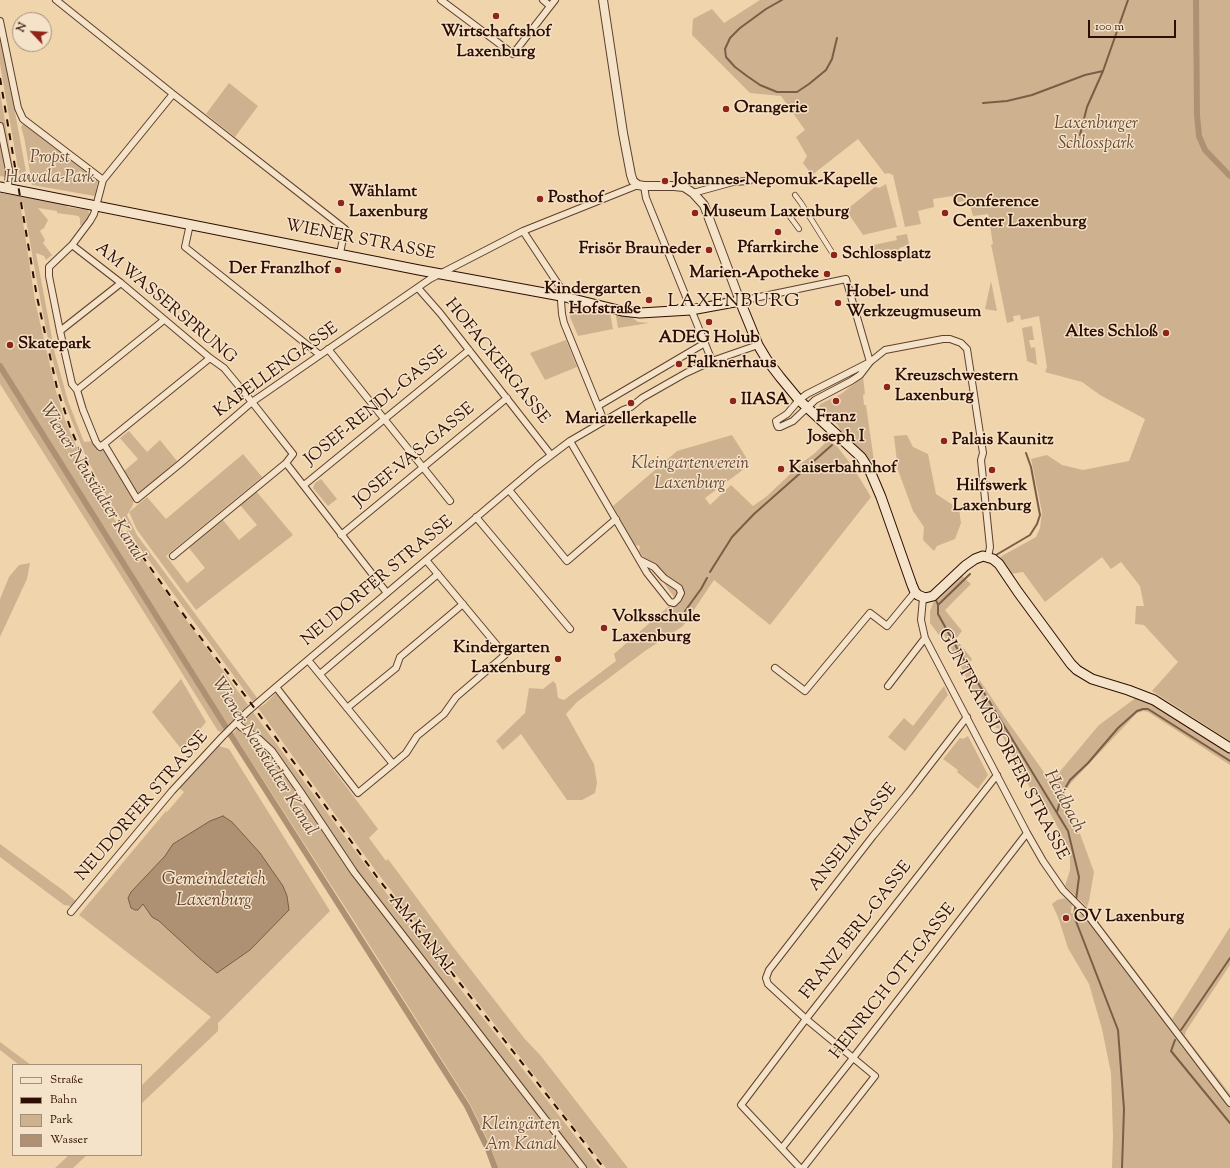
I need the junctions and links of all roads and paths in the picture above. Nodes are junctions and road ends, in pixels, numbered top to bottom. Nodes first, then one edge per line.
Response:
1 (56, 0) edge
2 (441, 0) edge
3 (543, 0) edge
4 (555, 0) edge
5 (603, 0) edge
6 (550, 6) junction
7 (0, 21) edge
8 (173, 94) junction
9 (0, 126) edge
10 (103, 180) junction
11 (749, 181) dead end
12 (641, 185) junction
13 (4, 188) edge
14 (693, 193) junction
15 (795, 195) dead end
16 (97, 206) junction
17 (788, 214) dead end
18 (190, 224) junction
19 (799, 229) dead end
20 (523, 231) junction
21 (72, 245) junction
22 (340, 253) junction
23 (834, 254) dead end
24 (439, 274) junction
25 (121, 283) junction
26 (418, 288) junction
27 (561, 296) junction
28 (740, 301) junction
29 (691, 310) junction
30 (164, 320) junction
31 (60, 331) junction
32 (705, 343) junction
33 (758, 345) junction
34 (328, 350) junction
35 (469, 350) junction
36 (320, 355) junction
37 (210, 358) junction
38 (712, 361) junction
39 (870, 362) junction
40 (77, 390) junction
41 (507, 398) junction
42 (799, 400) junction
43 (252, 402) junction
44 (598, 406) junction
45 (807, 407) junction
46 (384, 419) junction
47 (604, 421) junction
48 (570, 441) junction
49 (104, 444) junction
50 (551, 454) junction
51 (286, 463) junction
52 (424, 466) junction
53 (304, 485) junction
54 (509, 490) junction
55 (450, 501) dead end
56 (476, 518) junction
57 (616, 520) junction
58 (341, 535) junction
59 (173, 556) dead end
60 (988, 557) junction
61 (426, 560) junction
62 (640, 560) junction
63 (438, 574) junction
64 (915, 592) junction
65 (387, 593) junction
66 (923, 598) junction
67 (463, 604) junction
68 (570, 629) dead end
69 (926, 638) junction
70 (308, 660) junction
71 (775, 668) dead end
72 (320, 674) junction
73 (888, 686) dead end
74 (276, 687) junction
75 (347, 708) junction
76 (967, 717) junction
77 (237, 723) junction
78 (1230, 748) edge
79 (393, 764) junction
80 (997, 775) junction
81 (1027, 833) junction
82 (72, 912) dead end
83 (806, 1019) junction
84 (853, 1058) junction
85 (1230, 1102) edge
86 (782, 1148) junction
87 (583, 1168) edge
88 (802, 1168) edge

1 - 8 street
2 - 6 street
3 - 6 street
4 - 6 street
5 - 12 street
7 - 10 street
8 - 10 street
8 - 22 street
9 - 13 street
10 - 16 street
11 - 14 street
12 - 14 street, WIENER STRASSE
12 - 20 street, WIENER STRASSE
12 - 29 street
13 - 16 main road, WIENER STRASSE
14 - 28 street
15 - 23 street
16 - 18 main road, WIENER STRASSE
16 - 21 street
17 - 19 street
18 - 22 main road, WIENER STRASSE
18 - 36 street
20 - 24 street, WIENER STRASSE
20 - 27 street
21 - 25 street, AM WASSERSPRUNG
21 - 31 street
22 - 24 main road, WIENER STRASSE
24 - 26 street, KAPELLENGASSE
24 - 27 main road
25 - 30 street, AM WASSERSPRUNG
25 - 31 street
26 - 34 street, KAPELLENGASSE
26 - 35 street, HOFACKERGASSE
27 - 29 main road
27 - 44 street
28 - 29 main road
28 - 33 main road
28 - 39 street
29 - 32 street
30 - 37 street, AM WASSERSPRUNG
30 - 40 street
31 - 40 street
32 - 38 street
32 - 44 street
33 - 38 street, NEUDORFER STRASSE
33 - 42 main road
34 - 36 street, KAPELLENGASSE
34 - 46 street
35 - 41 street, HOFACKERGASSE
35 - 46 street, JOSEF-RENDL-GASSE
36 - 43 street, KAPELLENGASSE
37 - 43 street, AM WASSERSPRUNG
37 - 49 street
38 - 47 street, NEUDORFER STRASSE
39 - 42 street
39 - 45 street
39 - 60 street
40 - 49 street
41 - 50 street, HOFACKERGASSE
41 - 52 street, JOSEF-VAS-GASSE
42 - 45 main road
42 - 45 street
43 - 49 street, KAPELLENGASSE
43 - 51 street, AM WASSERSPRUNG
44 - 47 street
45 - 64 main road
46 - 52 street
46 - 53 street, JOSEF-RENDL-GASSE
47 - 48 street, NEUDORFER STRASSE
48 - 50 street, NEUDORFER STRASSE
48 - 57 street
50 - 54 street, NEUDORFER STRASSE
51 - 53 street
51 - 59 street
52 - 55 street
52 - 58 street, JOSEF-VAS-GASSE
53 - 58 street
54 - 56 street, NEUDORFER STRASSE
54 - 57 street
56 - 61 street, NEUDORFER STRASSE
56 - 68 street
57 - 62 street
58 - 65 street
60 - 66 main road
60 - 78 main road
61 - 63 street
61 - 65 street, NEUDORFER STRASSE
62 - 62 street
63 - 67 street
63 - 72 street
64 - 66 main road
64 - 71 street
65 - 70 street, NEUDORFER STRASSE
66 - 69 street, GUNTRAMSDORFER STRASSE
67 - 75 street
67 - 79 street
69 - 73 street
69 - 76 street, GUNTRAMSDORFER STRASSE
70 - 72 street
70 - 74 street, NEUDORFER STRASSE
72 - 75 street
74 - 77 street, NEUDORFER STRASSE
74 - 79 street
75 - 79 street
76 - 80 street, GUNTRAMSDORFER STRASSE
76 - 83 street, ANSELMGASSE
77 - 82 street, NEUDORFER STRASSE
77 - 87 street, AM KANAL
80 - 81 street, GUNTRAMSDORFER STRASSE
80 - 83 street, FRANZ BERL-GASSE
81 - 84 street, HEINRICH OTT-GASSE
81 - 85 street, GUNTRAMSDORFER STRASSE
83 - 84 street
83 - 86 street, FRANZ BERL-GASSE
84 - 86 street, HEINRICH OTT-GASSE
84 - 88 street
86 - 88 street

